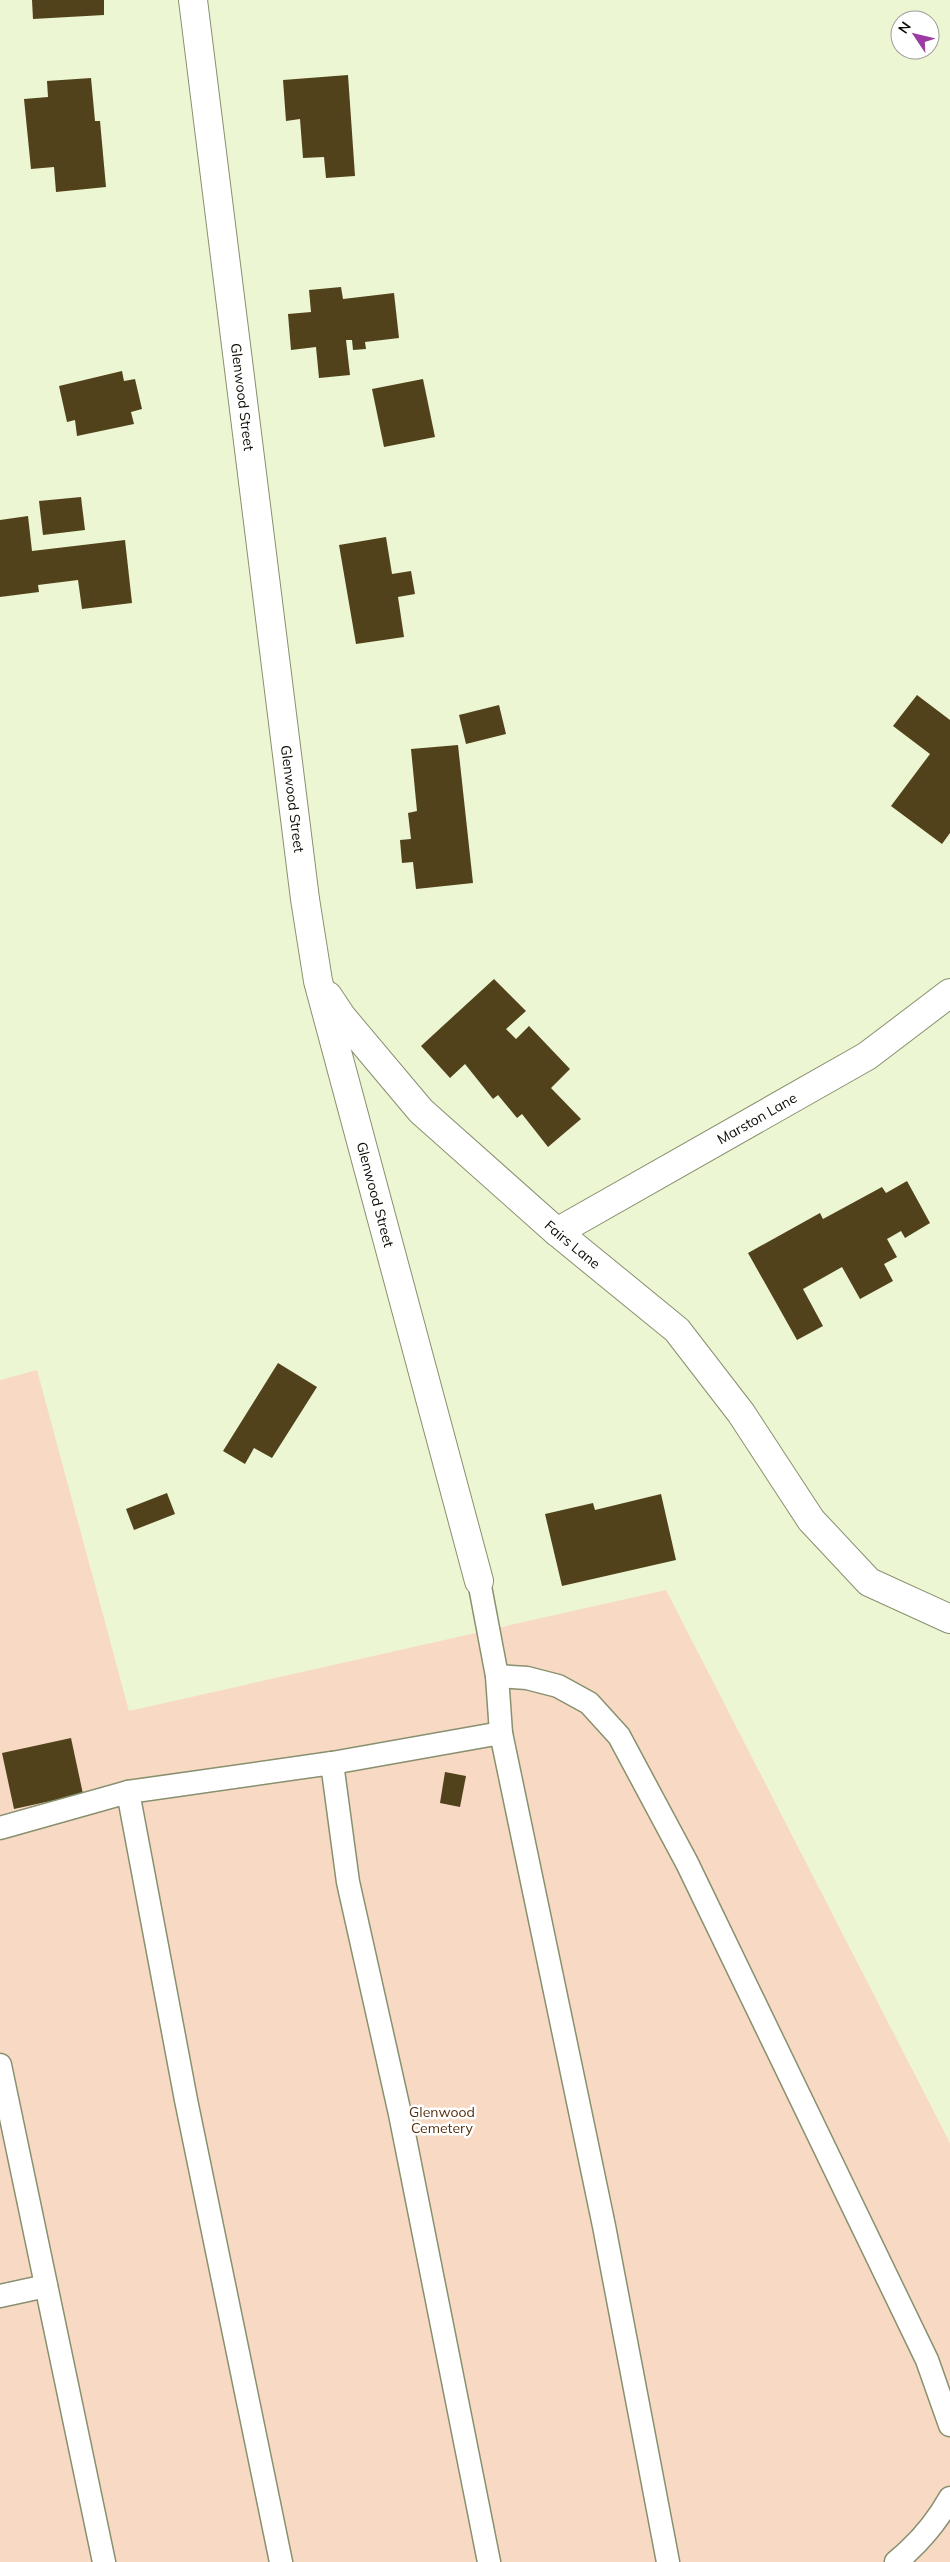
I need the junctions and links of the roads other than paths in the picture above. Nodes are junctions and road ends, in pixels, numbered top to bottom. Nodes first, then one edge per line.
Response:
1 (193, 0) edge
2 (318, 981) junction
3 (950, 993) edge
4 (557, 1232) junction
5 (479, 1581) joint
6 (950, 1619) edge
7 (497, 1676) junction
8 (501, 1733) junction
9 (332, 1763) junction
10 (128, 1792) junction
11 (0, 1828) edge
12 (0, 2065) edge
13 (46, 2286) junction
14 (0, 2296) edge
15 (950, 2425) edge
16 (950, 2498) edge
17 (104, 2562) edge
18 (281, 2562) edge
19 (489, 2562) edge
20 (668, 2562) edge
21 (896, 2562) edge

1 - 2 street, Glenwood Street
2 - 4 street, Fairs Lane
2 - 5 street, Glenwood Street
3 - 4 street, Marston Lane
4 - 6 street, Fairs Lane
5 - 7 lane
7 - 8 lane
7 - 15 lane
8 - 9 lane
8 - 20 lane
9 - 10 lane
9 - 19 lane
10 - 11 lane
10 - 18 lane
12 - 13 lane
13 - 14 lane
13 - 17 lane
16 - 21 lane

